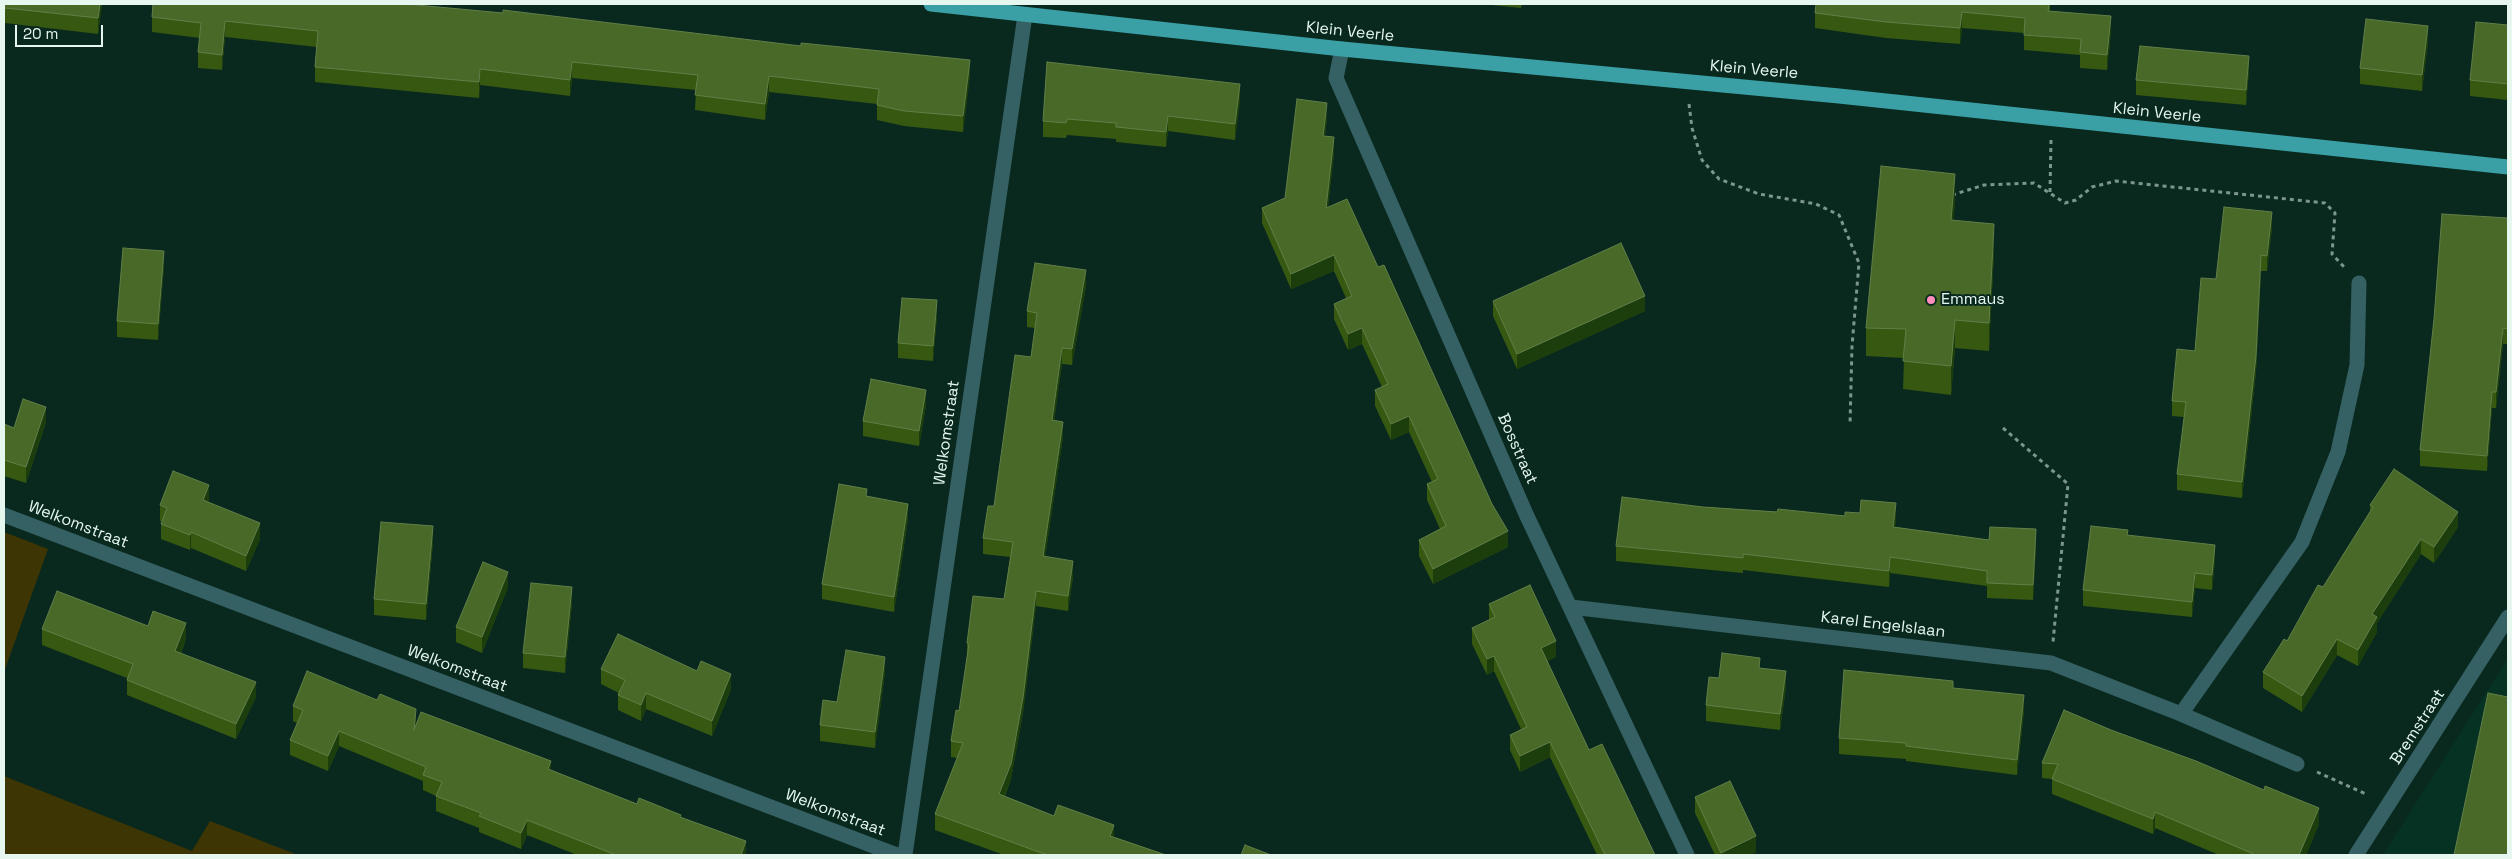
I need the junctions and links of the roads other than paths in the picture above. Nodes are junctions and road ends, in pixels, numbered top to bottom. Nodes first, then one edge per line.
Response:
1 (932, 4) edge
2 (996, 7) edge
3 (1025, 15) junction
4 (1342, 49) junction
5 (2508, 167) edge
6 (2359, 283) road end
7 (4, 515) edge
8 (1571, 607) junction
9 (2508, 617) edge
10 (2181, 714) junction
11 (2297, 764) road end
12 (897, 855) edge
13 (905, 855) edge
14 (1687, 855) edge
15 (2356, 855) edge

1 - 2 main road, Klein Veerle
2 - 3 main road, Klein Veerle
3 - 4 main road, Klein Veerle
3 - 13 street, Welkomstraat
4 - 5 main road, Klein Veerle
4 - 8 street, Bosstraat
6 - 10 street
7 - 12 street, Welkomstraat
8 - 10 street, Karel Engelslaan
8 - 14 street, Bosstraat
9 - 15 street, Bremstraat
10 - 11 street, Karel Engelslaan

